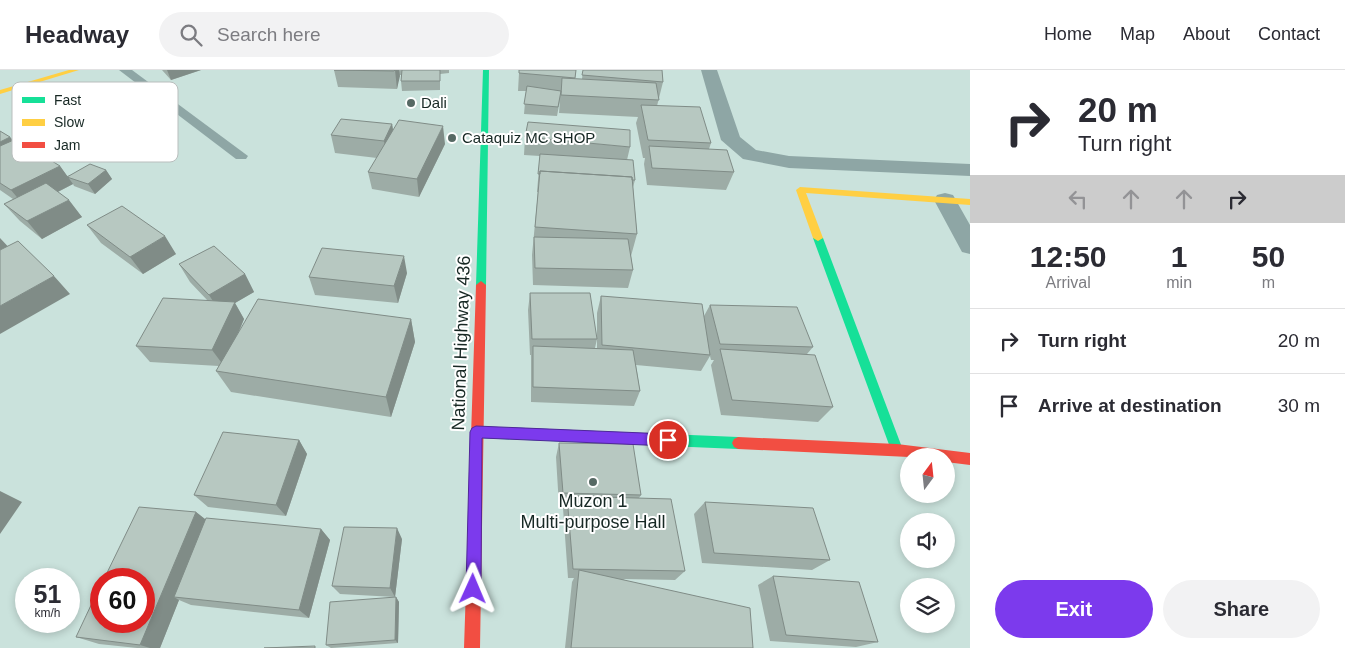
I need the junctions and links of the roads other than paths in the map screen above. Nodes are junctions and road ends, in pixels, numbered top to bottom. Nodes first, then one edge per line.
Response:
1 (76, 70) edge
2 (125, 70) edge
3 (486, 70) edge
4 (709, 70) edge
5 (35, 82) edge
6 (141, 82) edge
7 (178, 109) edge
8 (241, 156) dead end
9 (970, 170) edge
10 (945, 200) junction
11 (970, 202) edge
12 (970, 246) edge
13 (476, 432) junction
14 (897, 450) junction
15 (970, 458) edge
16 (472, 648) edge

1 - 5 street
2 - 6 lane
3 - 13 street, National Highway 436
4 - 9 street
7 - 8 lane
10 - 11 street
10 - 12 street
10 - 14 street
13 - 14 street
13 - 16 street, National Highway 436
14 - 15 street

